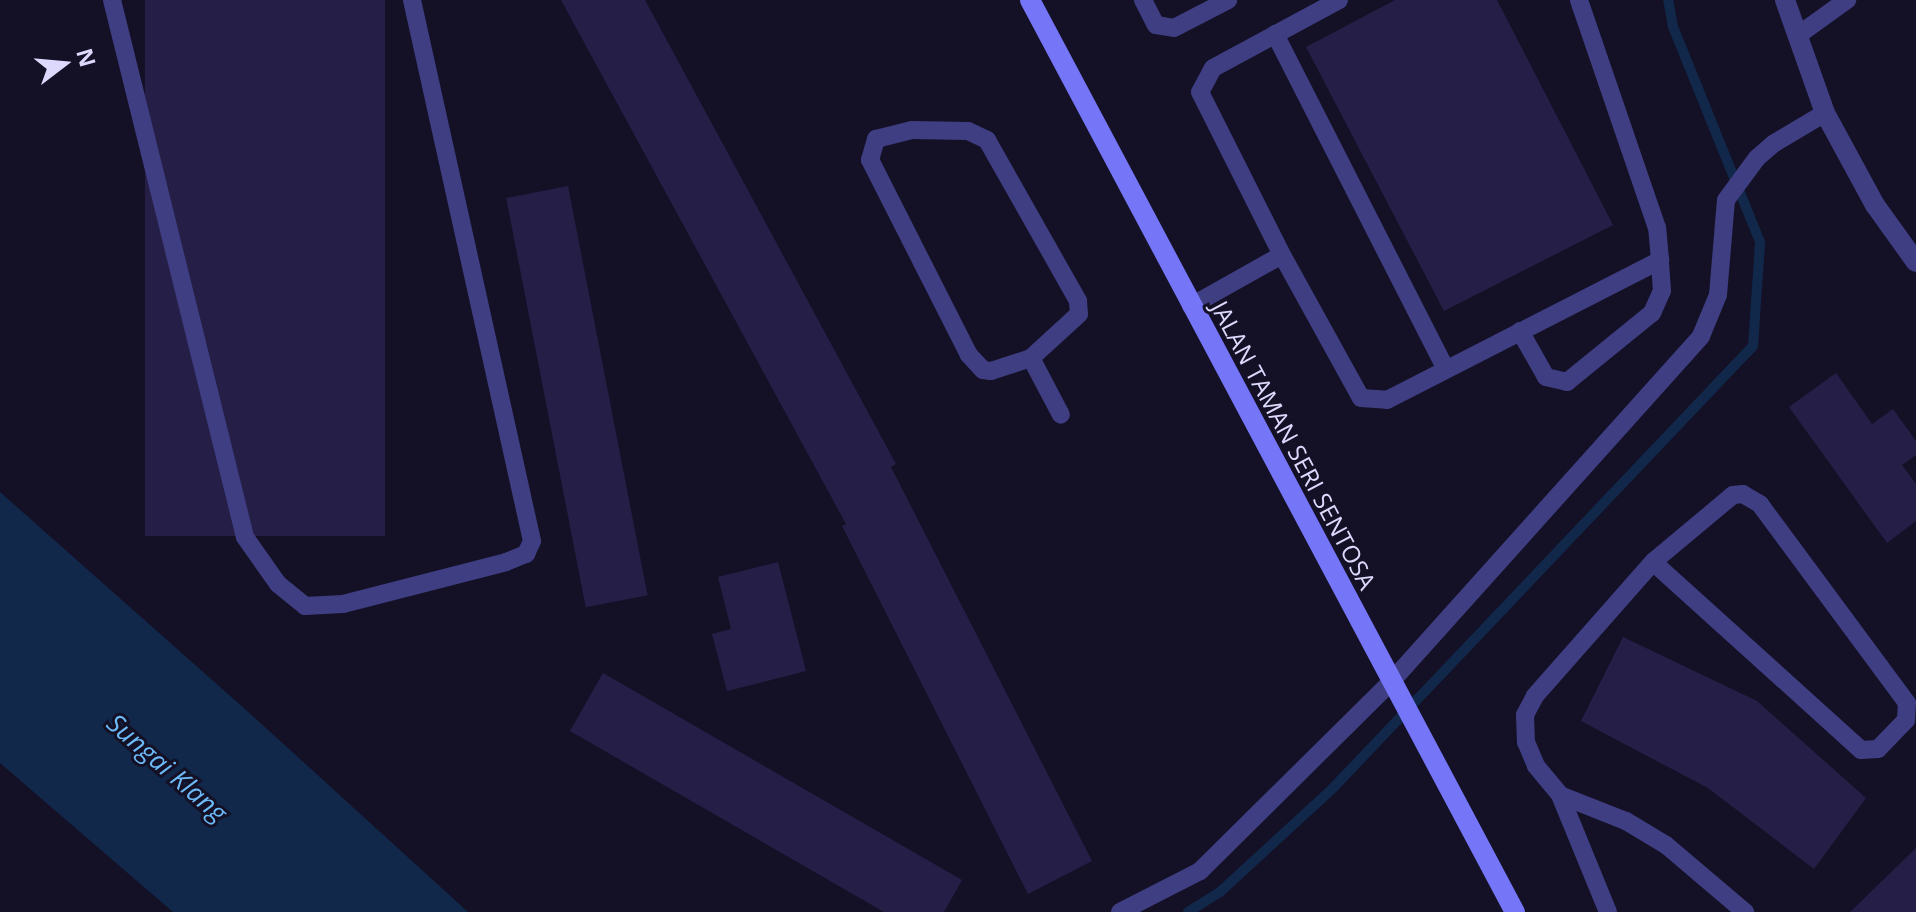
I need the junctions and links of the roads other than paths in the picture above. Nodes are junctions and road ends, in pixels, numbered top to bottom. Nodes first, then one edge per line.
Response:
1 (112, 0) edge
2 (412, 0) edge
3 (1030, 0) edge
4 (1143, 0) edge
5 (1228, 0) edge
6 (1339, 0) edge
7 (1579, 0) edge
8 (1785, 0) edge
9 (1847, 0) edge
10 (1275, 34) junction
11 (1797, 36) junction
12 (1825, 113) junction
13 (1282, 255) junction
14 (1660, 260) junction
15 (1916, 262) edge
16 (1191, 306) junction
17 (1520, 331) junction
18 (1031, 358) junction
19 (1446, 369) junction
20 (1061, 415) dead end
21 (1653, 562) junction
22 (1390, 683) junction
23 (1560, 795) junction
24 (1120, 912) edge
25 (1515, 912) edge
26 (1608, 912) edge
27 (1745, 912) edge

1 - 2 lane
3 - 16 main road, JALAN TAMAN SERI SENTOSA
4 - 5 lane
6 - 10 lane
7 - 14 lane
8 - 11 street
9 - 11 lane
10 - 13 lane
10 - 19 lane
11 - 12 street
12 - 15 street
12 - 22 lane
13 - 16 lane
13 - 19 lane
14 - 17 lane
14 - 17 lane
16 - 22 main road, JALAN TAMAN SERI SENTOSA
17 - 19 lane
18 - 18 lane
18 - 20 lane
21 - 21 lane
21 - 23 lane
22 - 24 lane
22 - 25 main road, JALAN TAMAN SERI SENTOSA
23 - 26 lane
23 - 27 lane

